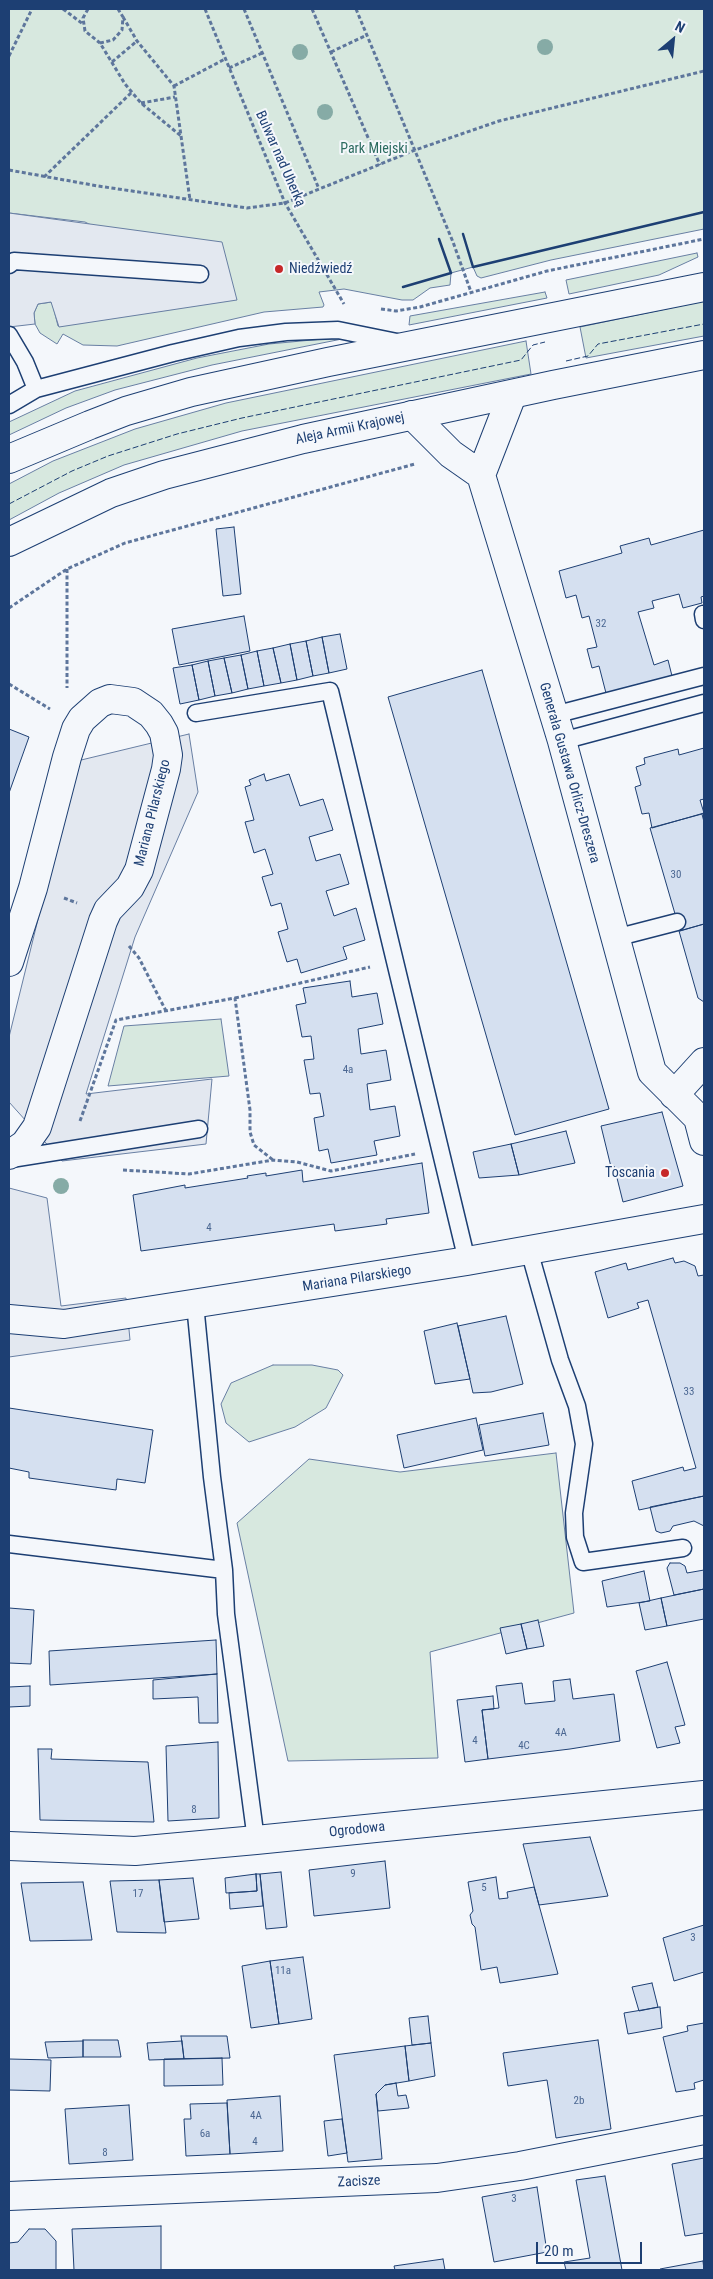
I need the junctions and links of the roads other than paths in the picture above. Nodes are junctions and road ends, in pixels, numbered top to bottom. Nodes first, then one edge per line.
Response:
1 (9, 265) edge
2 (200, 274) dead end
3 (704, 287) edge
4 (9, 335) edge
5 (413, 346) junction
6 (704, 355) edge
7 (36, 389) junction
8 (512, 395) junction
9 (9, 406) edge
10 (412, 415) junction
11 (9, 459) edge
12 (481, 475) junction
13 (9, 542) edge
14 (704, 676) edge
15 (704, 703) edge
16 (196, 713) dead end
17 (554, 715) junction
18 (562, 741) junction
19 (677, 922) dead end
20 (615, 938) junction
21 (9, 962) edge
22 (704, 1062) edge
23 (674, 1095) junction
24 (199, 1129) dead end
25 (704, 1141) edge
26 (9, 1155) edge
27 (9, 1160) edge
28 (704, 1219) edge
29 (529, 1250) junction
30 (467, 1261) junction
31 (196, 1304) junction
32 (9, 1318) edge
33 (9, 1544) edge
34 (683, 1548) dead end
35 (224, 1570) junction
36 (704, 1795) edge
37 (256, 1840) junction
38 (9, 1846) edge
39 (704, 2130) edge
40 (9, 2196) edge

1 - 2 lane
3 - 5 street
4 - 7 lane
5 - 7 lane
5 - 11 street
6 - 8 street, Aleja Armii Krajowej
7 - 9 lane
8 - 10 street, Aleja Armii Krajowej
8 - 12 street
10 - 12 street
10 - 13 street, Aleja Armii Krajowej
12 - 17 street, Generała Gustawa Orlicz-Dreszera
14 - 17 lane
15 - 18 lane
16 - 30 lane
17 - 18 street, Generała Gustawa Orlicz-Dreszera
18 - 20 street, Generała Gustawa Orlicz-Dreszera
19 - 20 lane
20 - 23 street, Generała Gustawa Orlicz-Dreszera
21 - 26 street, Mariana Pilarskiego
22 - 23 street
23 - 25 street
24 - 27 lane
28 - 29 street, Mariana Pilarskiego
29 - 30 street, Mariana Pilarskiego
29 - 34 lane
30 - 31 street, Mariana Pilarskiego
31 - 32 street, Mariana Pilarskiego
31 - 35 lane
33 - 35 lane
35 - 37 lane
36 - 37 street, Ogrodowa
37 - 38 street, Ogrodowa
39 - 40 street, Zacisze

